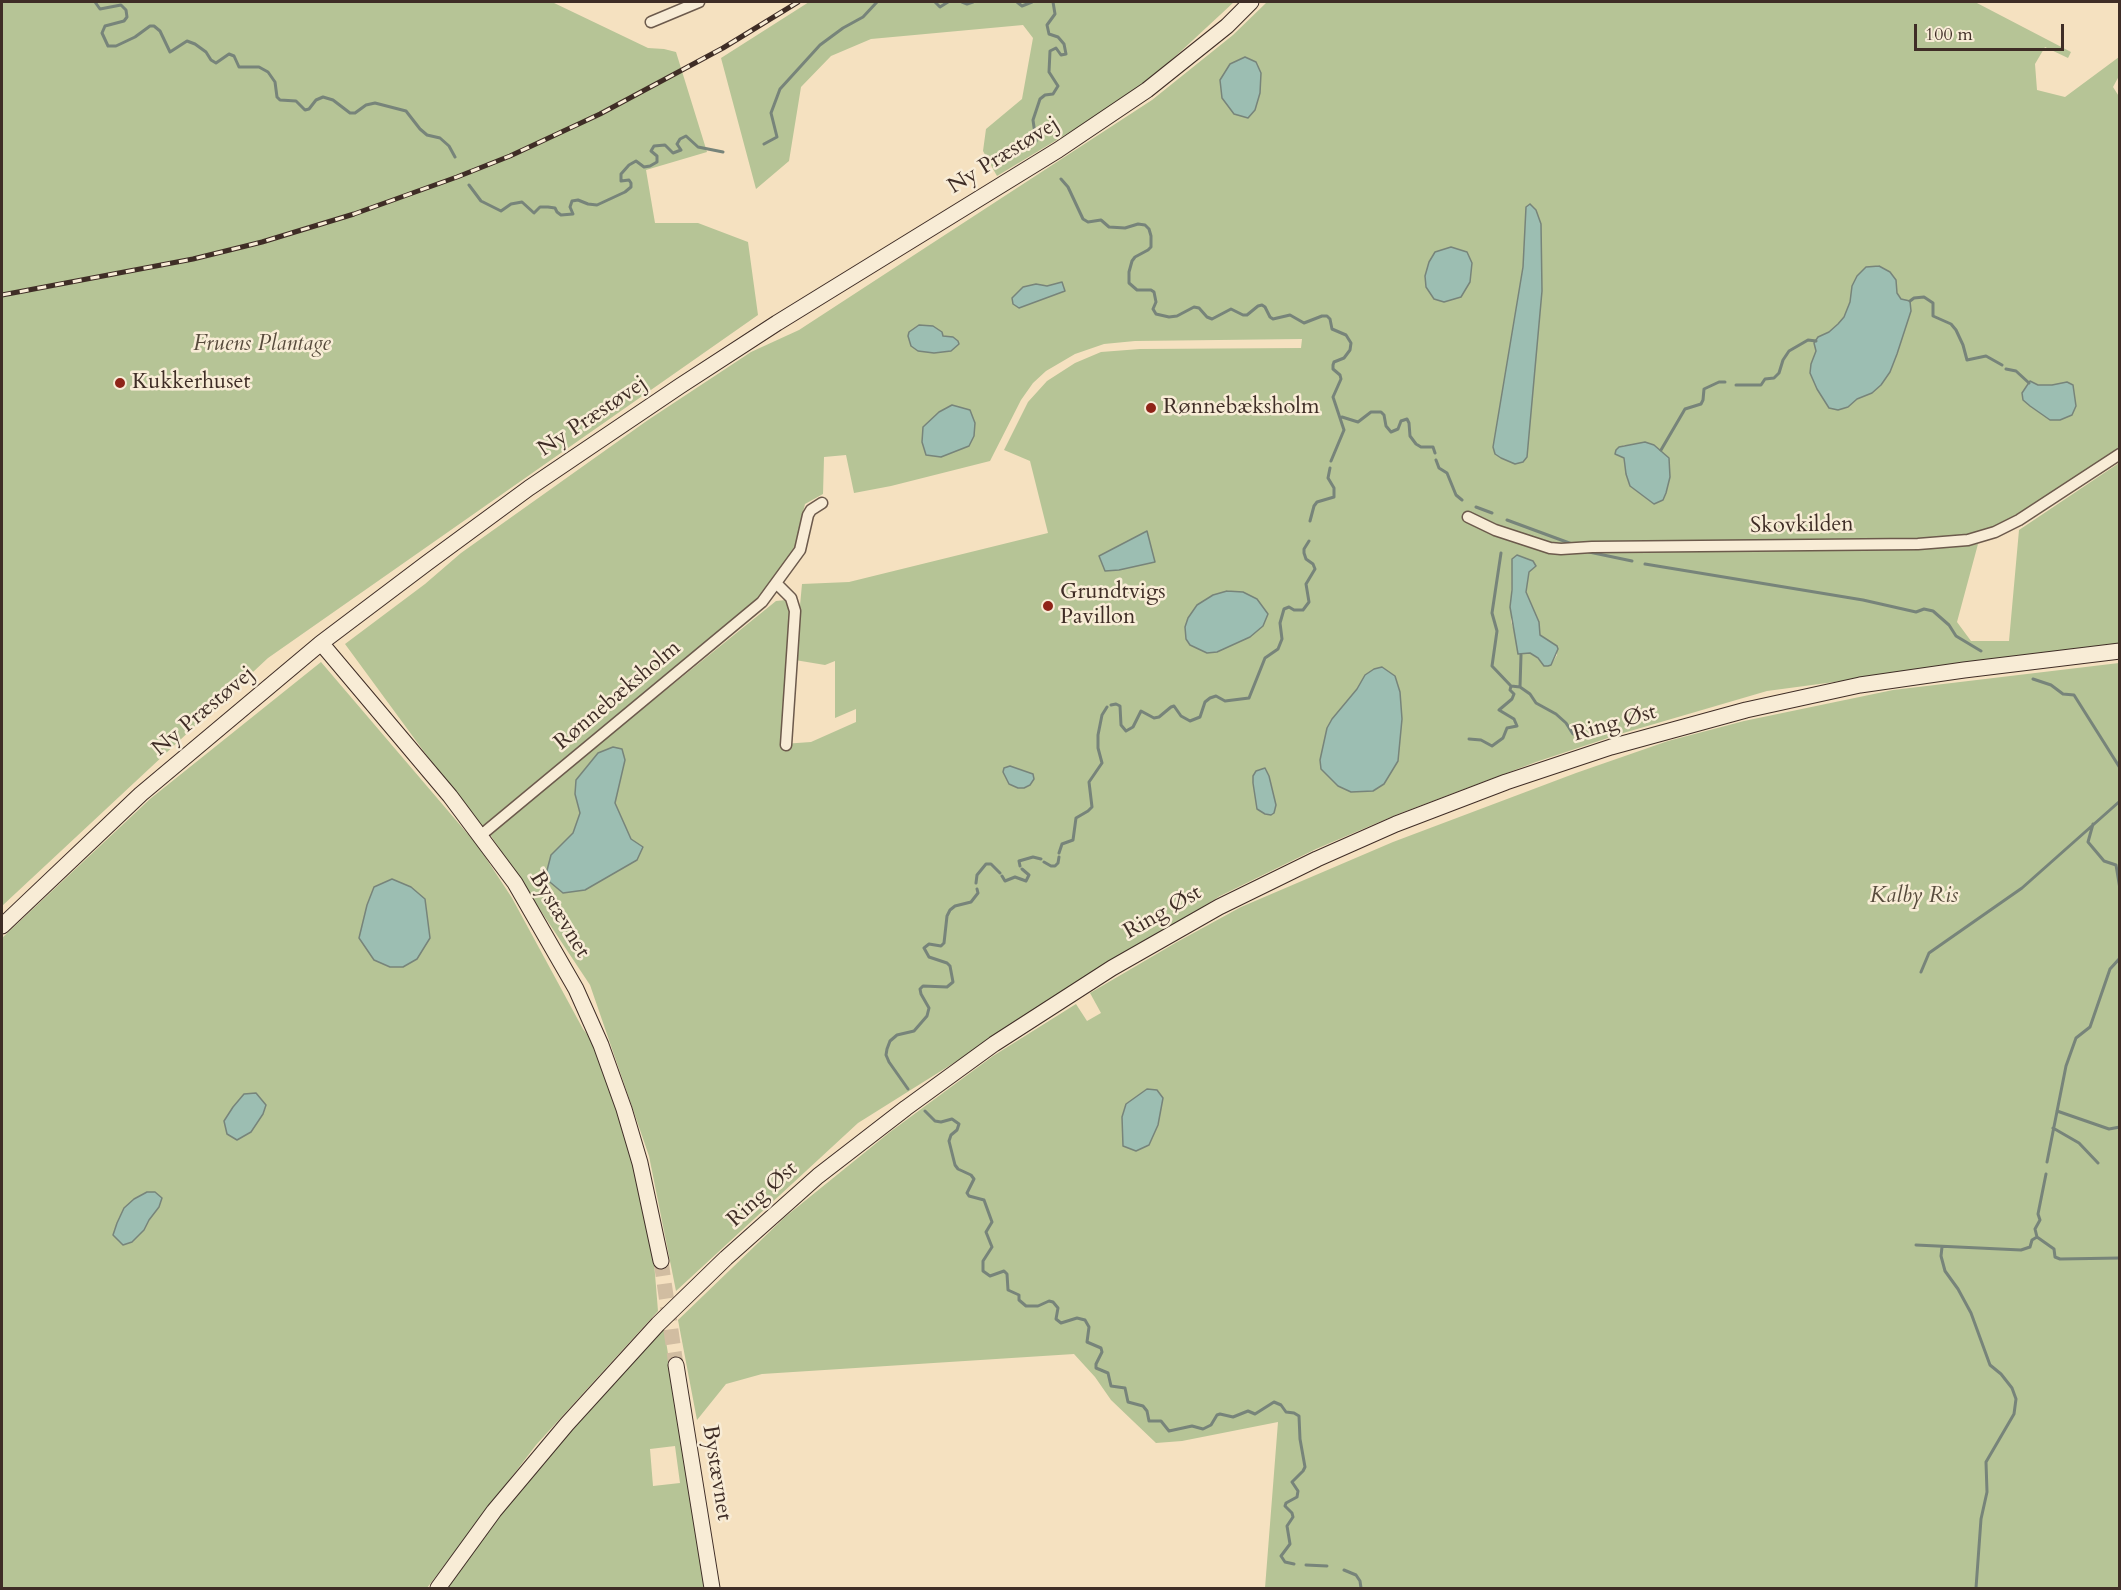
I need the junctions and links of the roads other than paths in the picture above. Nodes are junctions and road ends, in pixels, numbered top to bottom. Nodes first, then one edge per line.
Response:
1 (1251, 2) edge
2 (699, 6) edge
3 (651, 22) dead end
4 (2120, 454) edge
5 (822, 503) dead end
6 (1468, 517) dead end
7 (777, 584) junction
8 (321, 643) junction
9 (2120, 651) edge
10 (786, 745) dead end
11 (480, 836) junction
12 (2, 926) edge
13 (661, 1261) tunnel mouth
14 (675, 1365) tunnel mouth
15 (438, 1588) edge
16 (712, 1588) edge

1 - 8 street, Ny Præstøvej
2 - 3 street
4 - 6 street, Skovkilden
5 - 7 street, Rønnebæksholm
7 - 10 street
7 - 11 street, Rønnebæksholm
8 - 11 street, Bystævnet
8 - 12 street, Ny Præstøvej
9 - 15 street, Ring Øst
11 - 13 street, Bystævnet
14 - 16 street, Bystævnet

